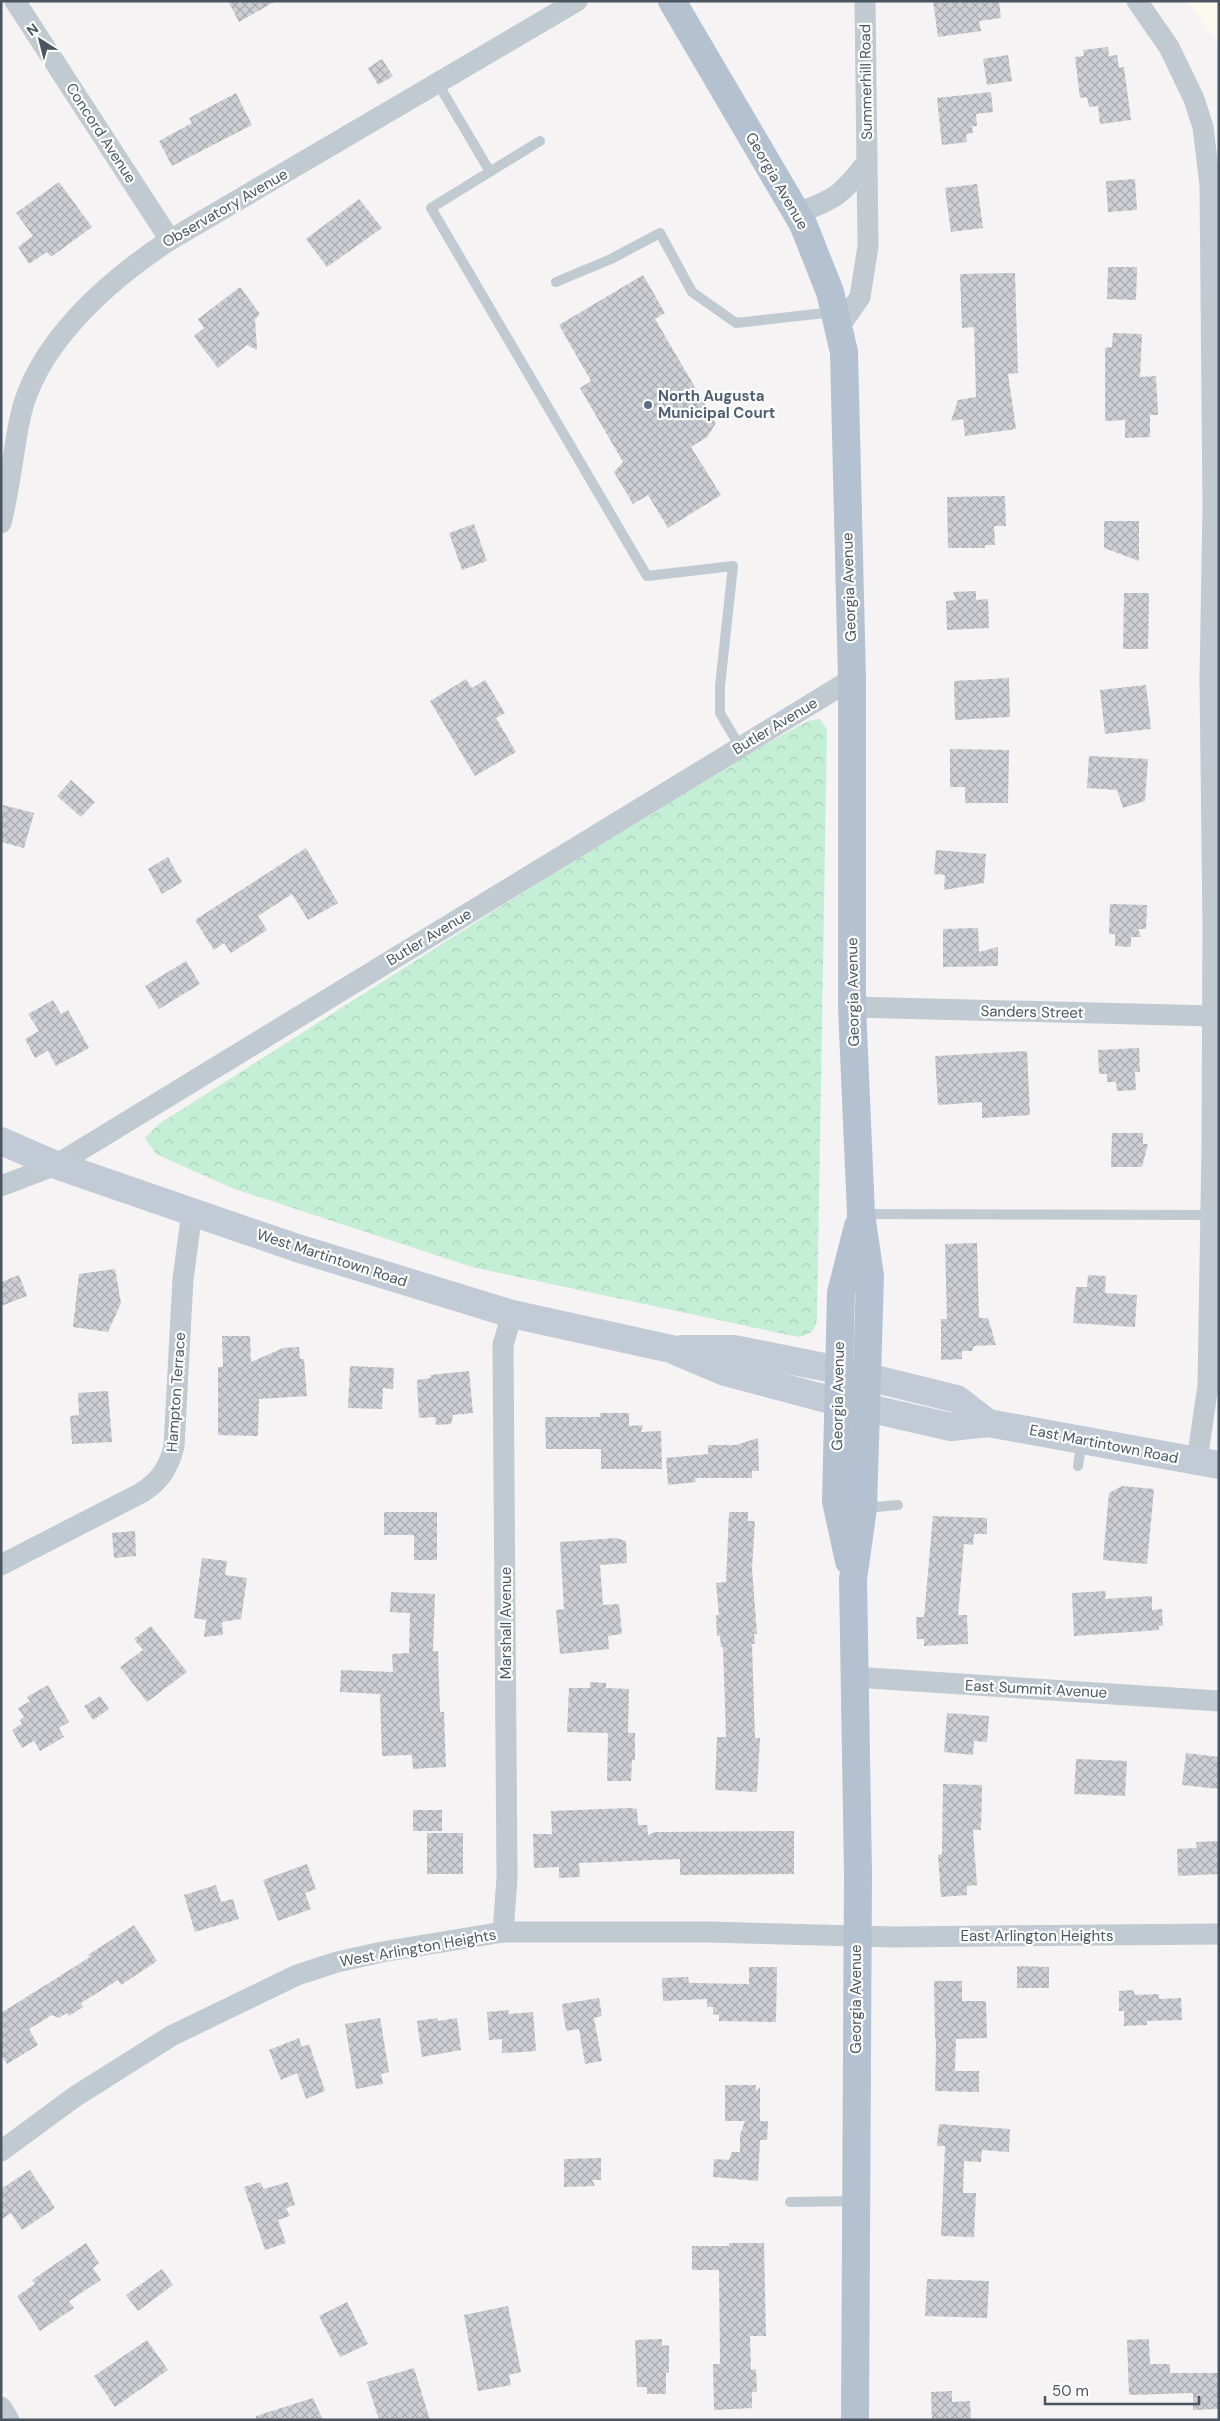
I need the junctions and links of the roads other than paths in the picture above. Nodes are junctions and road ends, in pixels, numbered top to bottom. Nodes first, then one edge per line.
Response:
1 (15, 1) edge
2 (578, 1) edge
3 (672, 1) edge
4 (865, 1) edge
5 (1137, 1) edge
6 (437, 82) junction
7 (540, 141) dead end
8 (867, 162) junction
9 (489, 170) junction
10 (797, 213) junction
11 (170, 240) junction
12 (556, 282) dead end
13 (837, 319) junction
14 (1, 523) edge
15 (852, 679) junction
16 (740, 747) junction
17 (852, 1007) junction
18 (1213, 1016) junction
19 (1, 1141) edge
20 (56, 1165) junction
21 (1, 1186) edge
22 (192, 1212) junction
23 (861, 1214) junction
24 (1211, 1215) junction
25 (512, 1314) junction
26 (671, 1349) junction
27 (839, 1370) junction
28 (867, 1377) junction
29 (838, 1402) junction
30 (866, 1408) junction
31 (988, 1423) junction
32 (1082, 1439) junction
33 (1208, 1463) edge
34 (1078, 1466) dead end
35 (898, 1505) dead end
36 (863, 1508) junction
37 (1, 1565) edge
38 (853, 1579) junction
39 (854, 1678) junction
40 (1219, 1701) edge
41 (503, 1932) junction
42 (856, 1934) junction
43 (1219, 1934) edge
44 (1, 2151) edge
45 (855, 2201) junction
46 (790, 2202) dead end
47 (1, 2408) edge
48 (10, 2420) edge
49 (855, 2420) edge

1 - 11 street, Concord Avenue
2 - 6 street, Observatory Avenue
3 - 10 main road, Georgia Avenue
4 - 8 street, Summerhill Road
5 - 18 street
6 - 9 lane
6 - 11 street, Observatory Avenue
7 - 9 lane
8 - 10 street, Summerhill Road
8 - 13 street, Summerhill Road
9 - 16 lane
10 - 13 main road, Georgia Avenue
11 - 14 street, Observatory Avenue
12 - 13 lane
13 - 15 main road, Georgia Avenue
15 - 16 street, Butler Avenue
15 - 17 main road, Georgia Avenue
16 - 20 street, Butler Avenue
17 - 18 street, Sanders Street
17 - 23 main road, Georgia Avenue
18 - 24 street
19 - 20 main road, West Martintown Road
20 - 21 street, Butler Avenue
20 - 22 main road, West Martintown Road
22 - 25 main road, West Martintown Road
22 - 37 street, Hampton Terrace
23 - 24 lane
23 - 27 main road, Georgia Avenue
23 - 28 main road, Georgia Avenue
24 - 33 street
25 - 26 main road, West Martintown Road
25 - 41 street, Marshall Avenue
26 - 27 main road, West Martintown Road
26 - 29 main road, West Martintown Road
27 - 28 main road, West Martintown Road
27 - 29 main road, Georgia Avenue
28 - 30 main road, Georgia Avenue
28 - 31 main road, East Martintown Road
29 - 30 main road, East Martintown Road
29 - 38 main road, Georgia Avenue
30 - 31 main road, East Martintown Road
30 - 36 main road, Georgia Avenue
31 - 32 main road, East Martintown Road
32 - 33 main road, East Martintown Road
32 - 34 lane
35 - 36 lane
36 - 38 main road, Georgia Avenue
38 - 39 main road, Georgia Avenue
39 - 40 street, East Summit Avenue
39 - 42 main road, Georgia Avenue
41 - 42 street, West Arlington Heights
41 - 44 street, West Arlington Heights
42 - 43 street, East Arlington Heights
42 - 45 main road, Georgia Avenue
45 - 46 lane
45 - 49 main road, Georgia Avenue
47 - 48 street

